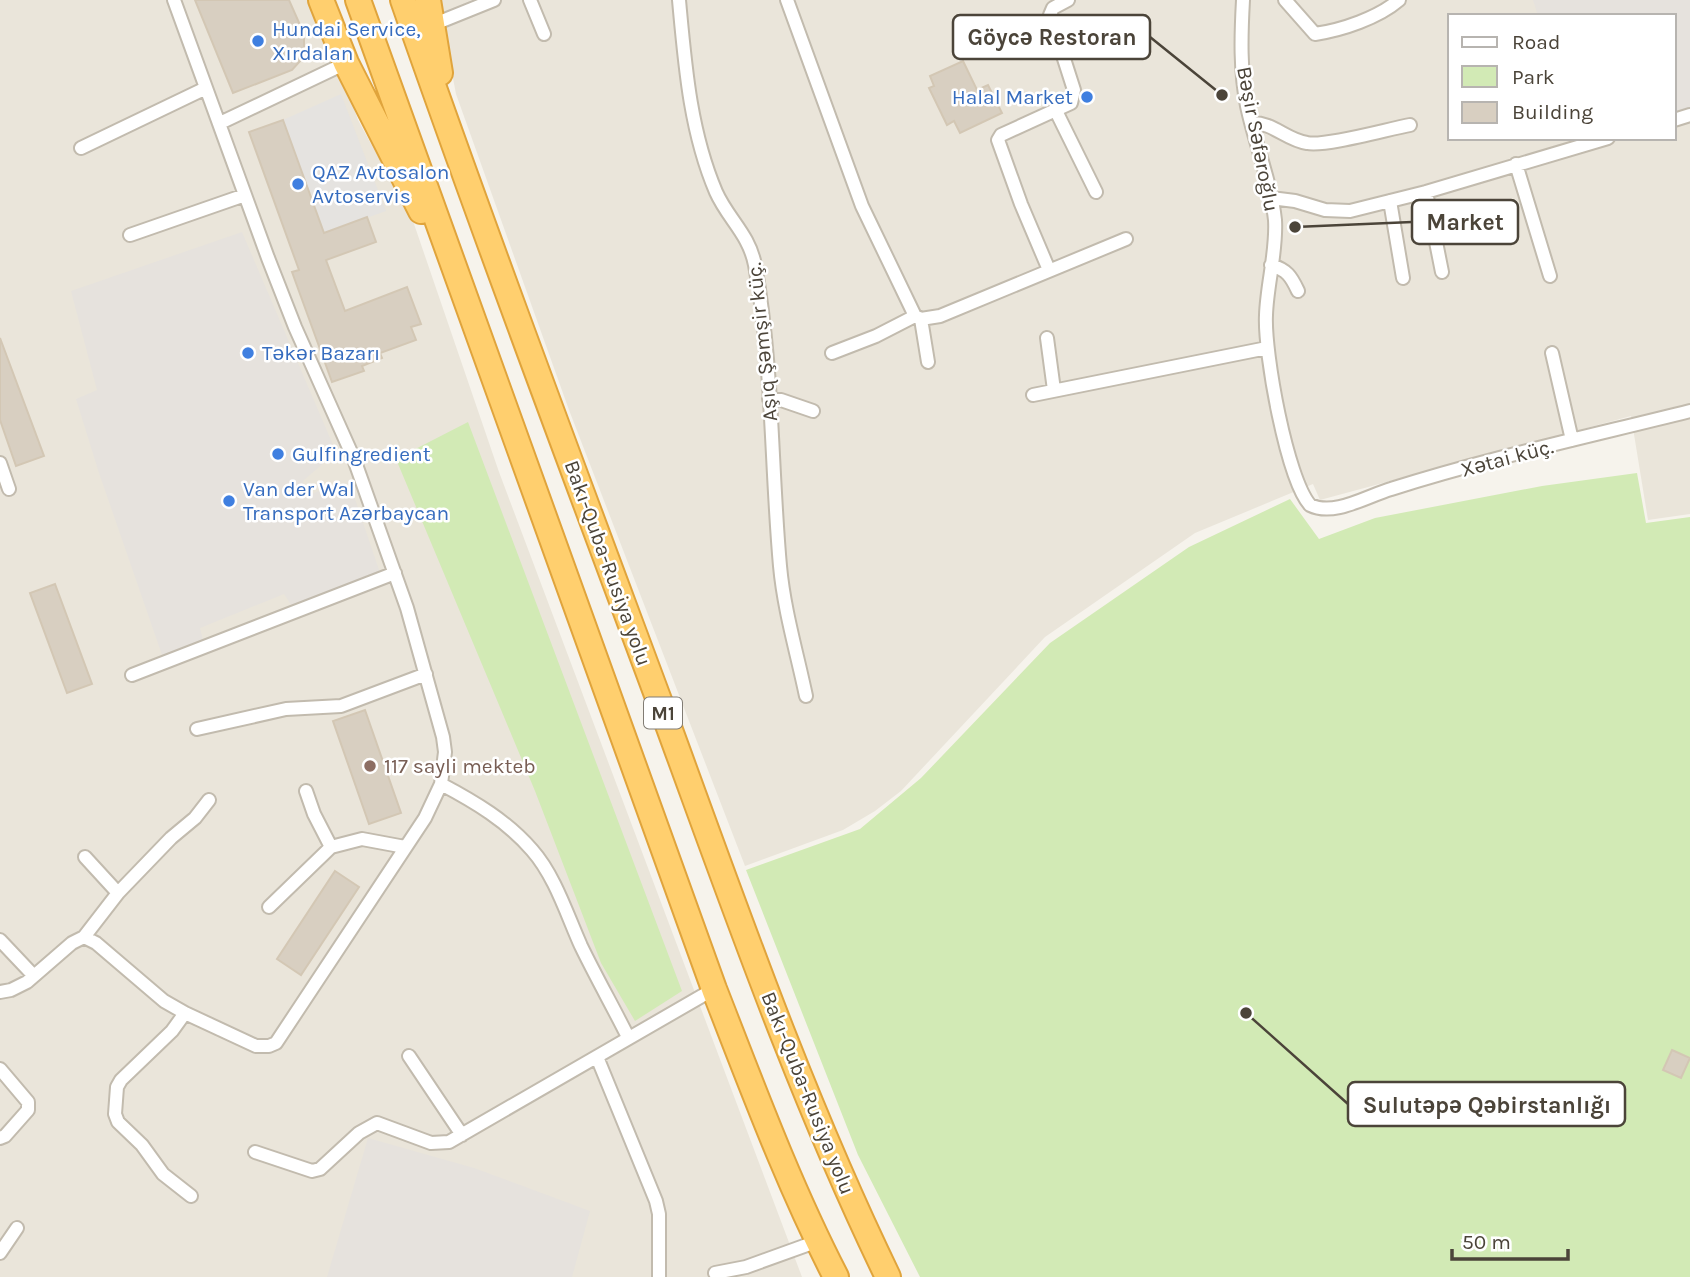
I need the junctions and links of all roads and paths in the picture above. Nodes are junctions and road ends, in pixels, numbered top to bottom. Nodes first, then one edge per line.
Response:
1 (174, 0) edge
2 (321, 0) edge
3 (358, 0) edge
4 (402, 0) edge
5 (428, 0) edge
6 (494, 0) edge
7 (530, 0) edge
8 (679, 0) edge
9 (787, 0) edge
10 (1068, 0) edge
11 (1243, 0) edge
12 (1285, 0) edge
13 (1399, 0) edge
14 (432, 25) junction
15 (544, 34) dead end
16 (346, 63) junction
17 (206, 88) junction
18 (1056, 111) junction
19 (220, 123) junction
20 (1251, 123) junction
21 (1410, 125) dead end
22 (1601, 140) edge
23 (453, 142) junction
24 (81, 148) dead end
25 (1517, 164) junction
26 (1096, 192) dead end
27 (1426, 192) junction
28 (245, 195) junction
29 (1271, 198) junction
30 (1390, 201) junction
31 (130, 234) dead end
32 (1126, 239) dead end
33 (1271, 265) junction
34 (1049, 270) junction
35 (1443, 271) dead end
36 (1550, 276) dead end
37 (1403, 278) dead end
38 (1298, 291) dead end
39 (468, 303) junction
40 (918, 317) junction
41 (1047, 338) dead end
42 (1267, 348) junction
43 (832, 353) dead end
44 (1552, 353) dead end
45 (928, 362) dead end
46 (1054, 390) junction
47 (1033, 395) dead end
48 (769, 399) junction
49 (813, 411) dead end
50 (1690, 411) edge
51 (1572, 440) junction
52 (0, 463) edge
53 (9, 489) dead end
54 (1326, 510) joint
55 (396, 573) junction
56 (426, 674) junction
57 (132, 675) dead end
58 (806, 696) dead end
59 (197, 729) dead end
60 (441, 784) junction
61 (306, 791) dead end
62 (209, 800) dead end
63 (405, 847) junction
64 (331, 848) junction
65 (85, 857) dead end
66 (118, 893) junction
67 (269, 907) dead end
68 (84, 937) junction
69 (0, 940) edge
70 (34, 976) junction
71 (714, 989) junction
72 (0, 992) edge
73 (185, 1013) junction
74 (628, 1037) junction
75 (409, 1056) dead end
76 (597, 1058) junction
77 (0, 1069) edge
78 (462, 1135) junction
79 (0, 1138) edge
80 (255, 1152) dead end
81 (191, 1196) dead end
82 (17, 1228) dead end
83 (818, 1241) junction
84 (0, 1253) edge
85 (748, 1272) edge
86 (715, 1273) dead end
87 (659, 1277) edge
88 (836, 1277) edge
89 (888, 1277) edge

1 - 17 street
2 - 16 highway
3 - 39 highway, M1
4 - 23 highway, Bakı-Quba-Rusiya yolu / M1
5 - 14 highway
6 - 14 street
7 - 15 street
8 - 48 street, Aşıq Şəmşir küç.
9 - 40 street
10 - 18 street
11 - 20 street, Bəşir Səfəroğlu
12 - 13 street
14 - 23 highway
16 - 19 street
16 - 39 highway
17 - 19 street
17 - 24 street
18 - 26 street
18 - 34 street
19 - 28 street
20 - 21 street
20 - 29 street, Bəşir Səfəroğlu
22 - 25 street
23 - 89 highway, Bakı-Quba-Rusiya yolu / M1
25 - 27 street
25 - 36 street
27 - 30 street
27 - 35 street
28 - 31 street
28 - 55 street
29 - 30 street
29 - 33 street, Bəşir Səfəroğlu
30 - 37 street
32 - 34 street
33 - 38 street
33 - 42 street, Bəşir Səfəroğlu
34 - 40 street
39 - 71 highway, M1
40 - 43 street
40 - 45 street
41 - 46 street
42 - 46 street
42 - 54 street, Bəşir Səfəroğlu
44 - 51 street
46 - 47 street
48 - 49 street
48 - 58 street, Aşıq Şəmşir küç.
50 - 51 street, Xətai küç.
51 - 54 street, Xətai küç.
52 - 53 street
55 - 56 street
55 - 57 street
56 - 59 street
56 - 60 street
60 - 63 street
60 - 74 street
61 - 64 street
62 - 66 street
63 - 64 street
63 - 73 street
64 - 67 street
65 - 66 street
66 - 68 street
68 - 70 street
68 - 73 street
69 - 70 street
70 - 72 street
71 - 74 street
71 - 83 highway, M1
73 - 81 street
74 - 76 street
75 - 78 street
76 - 78 street
76 - 87 street
77 - 79 street
78 - 80 street
82 - 84 street
83 - 85 street
83 - 88 highway, M1
85 - 86 street

